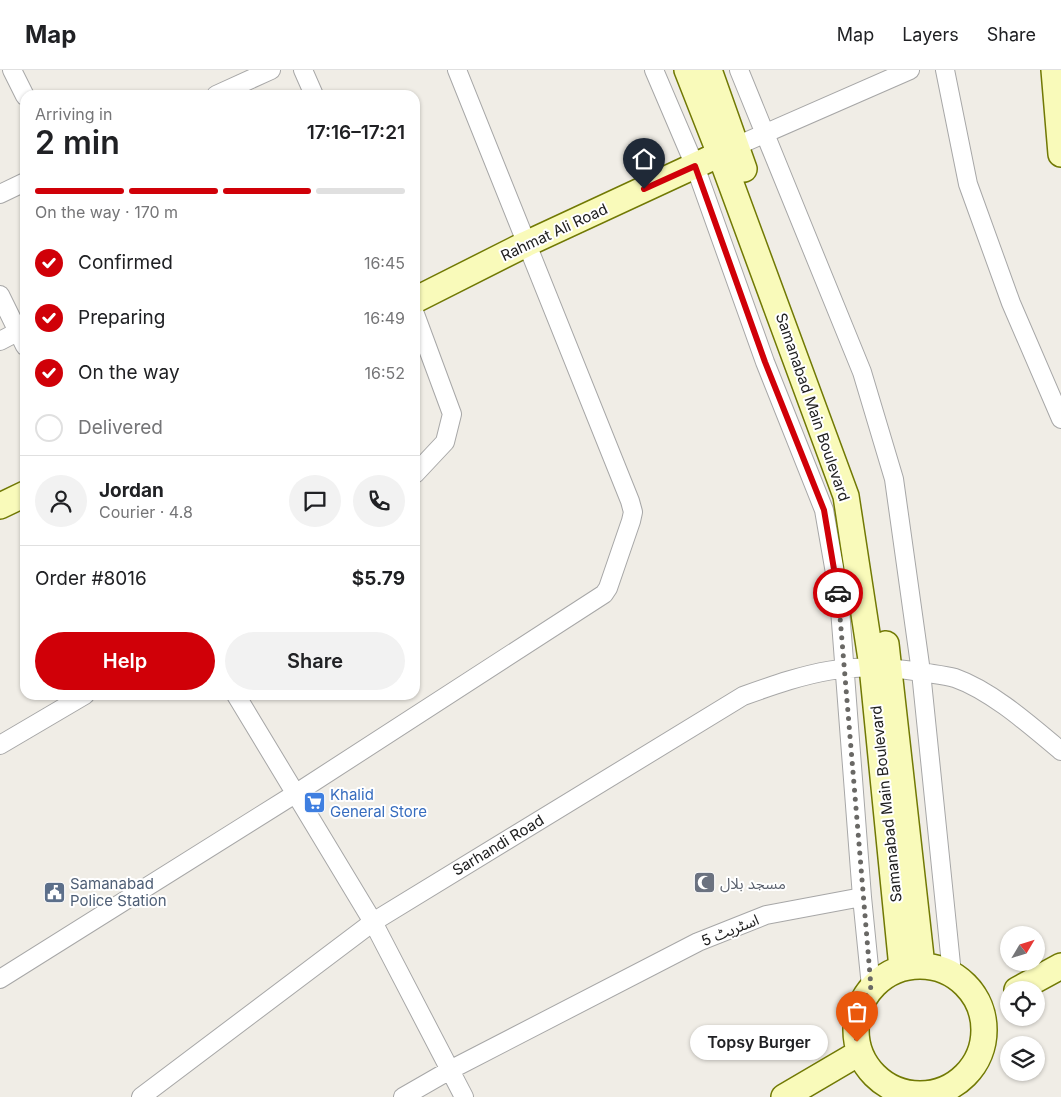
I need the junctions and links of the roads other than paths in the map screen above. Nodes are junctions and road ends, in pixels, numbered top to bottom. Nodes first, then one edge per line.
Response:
1 (12, 70) edge
2 (271, 70) edge
3 (303, 70) edge
4 (457, 70) edge
5 (654, 70) edge
6 (687, 70) edge
7 (708, 70) edge
8 (739, 70) edge
9 (910, 70) edge
10 (946, 70) edge
11 (1054, 70) edge
12 (22, 90) edge
13 (227, 90) edge
14 (312, 90) edge
15 (764, 134) junction
16 (728, 150) junction
17 (1061, 154) edge
18 (695, 166) junction
19 (20, 184) edge
20 (0, 194) edge
21 (526, 244) junction
22 (0, 295) edge
23 (420, 297) edge
24 (420, 328) edge
25 (20, 330) edge
26 (20, 336) edge
27 (0, 340) edge
28 (1061, 419) edge
29 (420, 469) edge
30 (20, 496) edge
31 (0, 506) edge
32 (844, 667) junction
33 (881, 667) junction
34 (921, 672) junction
35 (77, 700) edge
36 (239, 700) edge
37 (0, 745) edge
38 (1061, 751) edge
39 (295, 794) junction
40 (862, 897) junction
41 (373, 922) junction
42 (1061, 966) edge
43 (912, 967) junction
44 (952, 974) junction
45 (0, 978) edge
46 (1034, 981) edge
47 (871, 987) junction
48 (1000, 1000) edge
49 (981, 1010) junction
50 (859, 1053) junction
51 (450, 1070) junction
52 (953, 1092) edge
53 (914, 1096) edge
54 (141, 1097) edge
55 (403, 1097) edge
56 (464, 1097) edge
57 (784, 1097) edge

1 - 12 street
2 - 13 street
3 - 14 street
4 - 21 street
5 - 18 street
6 - 16 main road, Samanabad Main Boulevard
7 - 16 main road, Samanabad Main Boulevard
8 - 15 street
9 - 15 street
10 - 28 street
11 - 17 main road
15 - 16 street
15 - 34 street
16 - 18 main road, Rahmat Ali Road
16 - 33 main road, Samanabad Main Boulevard
18 - 21 main road, Rahmat Ali Road
18 - 32 street
19 - 20 street
21 - 23 main road, Rahmat Ali Road
21 - 39 street
22 - 25 street
24 - 29 street
26 - 27 street
30 - 31 main road
32 - 33 street, Sarhandi Road
32 - 40 street
32 - 41 street, Sarhandi Road
33 - 34 street, Sarhandi Road
33 - 43 main road, Samanabad Main Boulevard
34 - 38 street, Sarhandi Road
34 - 44 street
35 - 37 street
36 - 39 street
39 - 41 street
39 - 45 street
40 - 47 street
40 - 51 street, اسٹریٹ 5
41 - 51 street
41 - 54 street, Sarhandi Road
42 - 46 main road
43 - 44 main road
43 - 47 main road
44 - 49 main road
47 - 50 main road
48 - 49 main road
49 - 52 main road
50 - 53 main road
50 - 57 main road
51 - 55 street, اسٹریٹ 5
51 - 56 street
52 - 53 main road

